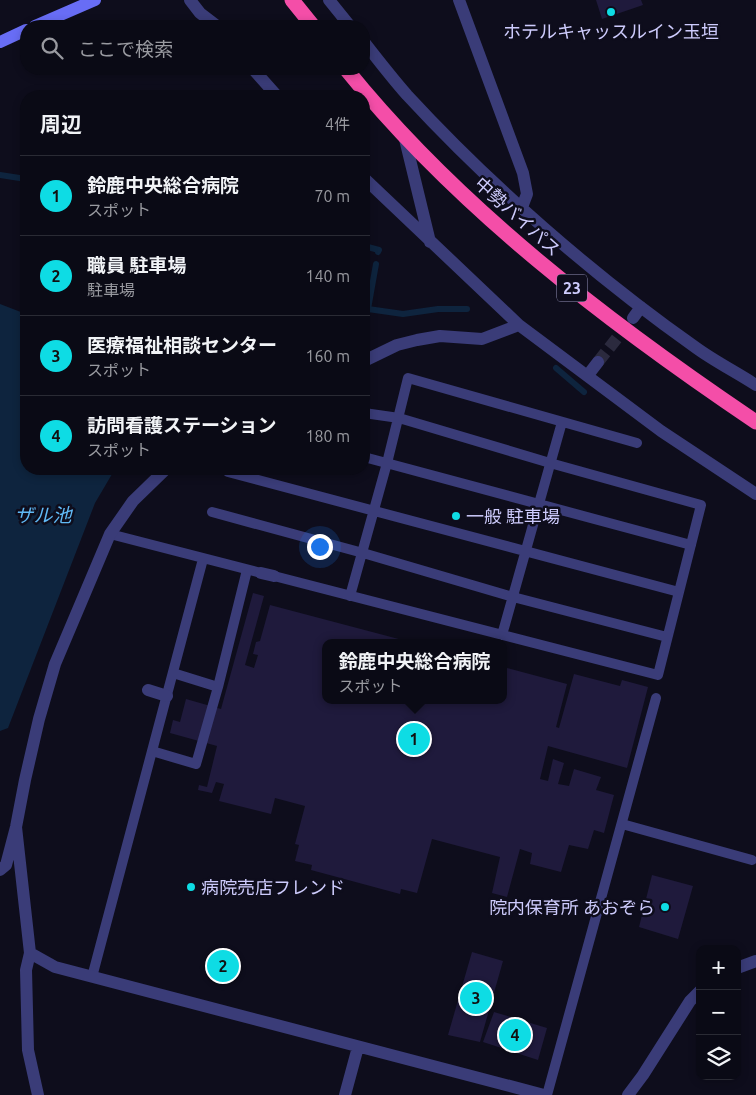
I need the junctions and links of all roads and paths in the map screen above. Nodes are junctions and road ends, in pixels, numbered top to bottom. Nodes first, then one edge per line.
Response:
1 (95, 0) edge
2 (190, 0) edge
3 (292, 0) edge
4 (330, 0) edge
5 (460, 0) edge
6 (50, 20) edge
7 (209, 20) edge
8 (307, 20) edge
9 (345, 20) edge
10 (20, 33) edge
11 (0, 42) edge
12 (370, 49) edge
13 (259, 75) edge
14 (351, 75) edge
15 (272, 90) edge
16 (363, 90) edge
17 (370, 98) edge
18 (404, 134) junction
19 (370, 184) edge
20 (522, 207) junction
21 (430, 242) junction
22 (641, 307) junction
23 (633, 318) tunnel mouth
24 (519, 324) junction
25 (370, 358) edge
26 (598, 362) tunnel mouth
27 (588, 375) junction
28 (756, 385) edge
29 (370, 414) edge
30 (398, 418) junction
31 (562, 422) junction
32 (756, 422) edge
33 (637, 443) dead end
34 (370, 459) edge
35 (387, 463) junction
36 (550, 463) junction
37 (160, 475) edge
38 (239, 475) edge
39 (756, 494) edge
40 (539, 504) junction
41 (373, 510) junction
42 (212, 512) dead end
43 (110, 534) junction
44 (691, 545) junction
45 (526, 551) junction
46 (363, 553) junction
47 (203, 559) junction
48 (247, 570) junction
49 (261, 573) joint
50 (274, 576) joint
51 (679, 592) junction
52 (350, 596) junction
53 (513, 597) junction
54 (502, 635) junction
55 (668, 637) junction
56 (173, 673) junction
57 (218, 687) junction
58 (148, 690) dead end
59 (167, 696) junction
60 (656, 698) dead end
61 (152, 751) junction
62 (622, 824) junction
63 (16, 827) junction
64 (752, 860) dead end
65 (0, 870) edge
66 (30, 953) junction
67 (756, 961) edge
68 (741, 967) edge
69 (92, 977) junction
70 (696, 996) edge
71 (358, 1047) junction
72 (38, 1095) edge
73 (344, 1095) edge
74 (546, 1095) edge
75 (628, 1095) edge

1 - 6 main road
2 - 7 street
3 - 8 highway
4 - 9 street
5 - 20 street
10 - 11 main road
12 - 20 street
13 - 15 street
14 - 16 highway, 中勢バイパス / 23
17 - 18 highway, 中勢バイパス / 23
18 - 21 street
18 - 32 highway, 中勢バイパス / 23
19 - 21 street
20 - 22 street
21 - 24 street
22 - 23 street
22 - 28 street
24 - 25 street
24 - 27 street
26 - 27 street
27 - 39 street
29 - 30 lane
30 - 31 lane
30 - 35 lane
30 - 36 lane
31 - 33 lane
31 - 36 lane
34 - 35 lane
35 - 40 lane
35 - 41 lane
36 - 40 lane
36 - 44 lane
37 - 43 street
38 - 41 lane
40 - 44 lane
40 - 45 lane
41 - 45 lane
41 - 46 lane
42 - 46 lane
43 - 47 lane
43 - 63 street
44 - 51 lane
45 - 51 lane
45 - 53 lane
46 - 52 lane
46 - 53 lane
47 - 48 lane
47 - 56 lane
48 - 49 lane
48 - 57 lane
49 - 50 street
50 - 52 lane
51 - 55 lane
52 - 54 lane
53 - 54 lane
53 - 55 lane
54 - 55 lane
56 - 57 lane
56 - 59 lane
57 - 61 lane
58 - 59 street
59 - 61 lane
60 - 62 lane
61 - 69 lane
62 - 64 lane
62 - 74 lane
63 - 65 street
63 - 66 street
66 - 69 street
66 - 72 street
67 - 68 street
69 - 71 street
70 - 75 street
71 - 73 street
71 - 74 street

